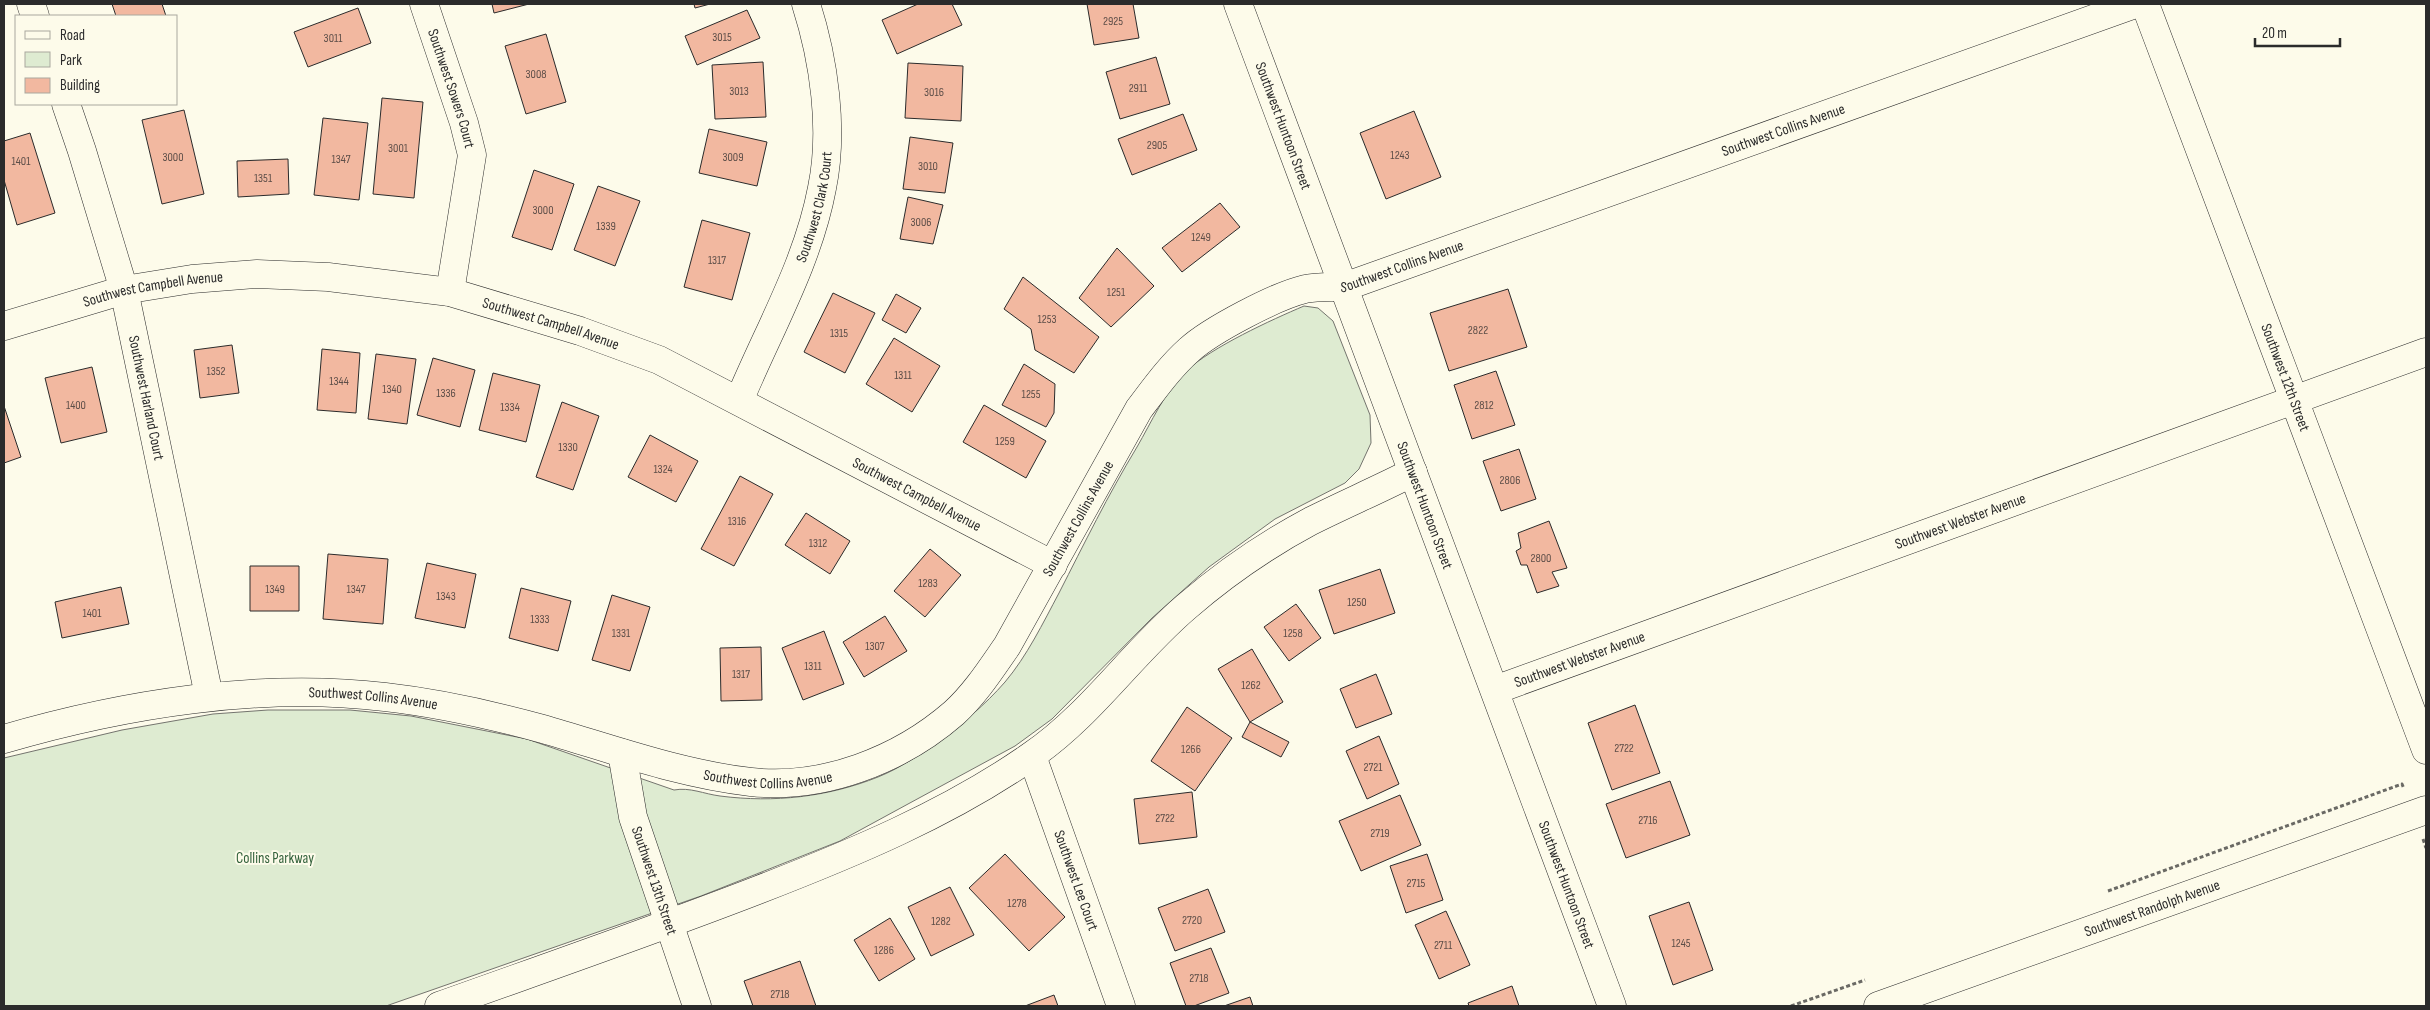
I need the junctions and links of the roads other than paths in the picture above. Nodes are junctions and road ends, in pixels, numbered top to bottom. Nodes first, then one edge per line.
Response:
1 (424, 4) edge
2 (806, 4) edge
3 (1238, 4) edge
4 (2135, 4) edge
5 (2145, 4) edge
6 (66, 105) edge
7 (1344, 287) junction
8 (124, 290) junction
9 (450, 292) junction
10 (4, 326) edge
11 (2426, 352) edge
12 (2294, 398) junction
13 (739, 400) junction
14 (1413, 472) junction
15 (1053, 565) junction
16 (1494, 690) junction
17 (209, 696) junction
18 (4, 740) edge
19 (2426, 750) edge
20 (622, 753) junction
21 (1032, 756) junction
22 (2426, 810) edge
23 (669, 924) junction
24 (439, 1006) edge
25 (697, 1006) edge
26 (1120, 1006) edge
27 (1612, 1006) edge
28 (1878, 1006) edge

1 - 9 street, Southwest Sowers Court
2 - 13 street, Southwest Clark Court
3 - 7 street, Southwest Huntoon Street
4 - 7 street, Southwest Collins Avenue
5 - 12 street, Southwest 12th Street
6 - 8 street, Southwest Harland Court
7 - 14 street, Southwest Huntoon Street
7 - 15 street, Southwest Collins Avenue
8 - 9 street, Southwest Campbell Avenue
8 - 10 street, Southwest Campbell Avenue
8 - 17 street, Southwest Harland Court
9 - 13 street, Southwest Campbell Avenue
11 - 12 street, Southwest Webster Avenue
12 - 16 street, Southwest Webster Avenue
12 - 19 street, Southwest 12th Street
13 - 15 street, Southwest Campbell Avenue
14 - 16 street, Southwest Huntoon Street
14 - 21 street
15 - 20 street, Southwest Collins Avenue
16 - 27 street, Southwest Huntoon Street
17 - 18 street, Southwest Collins Avenue
17 - 20 street, Southwest Collins Avenue
20 - 23 street, Southwest 13th Street
21 - 23 street
21 - 26 street, Southwest Lee Court
22 - 28 street, Southwest Randolph Avenue
23 - 24 street
23 - 25 street, Southwest 13th Street

